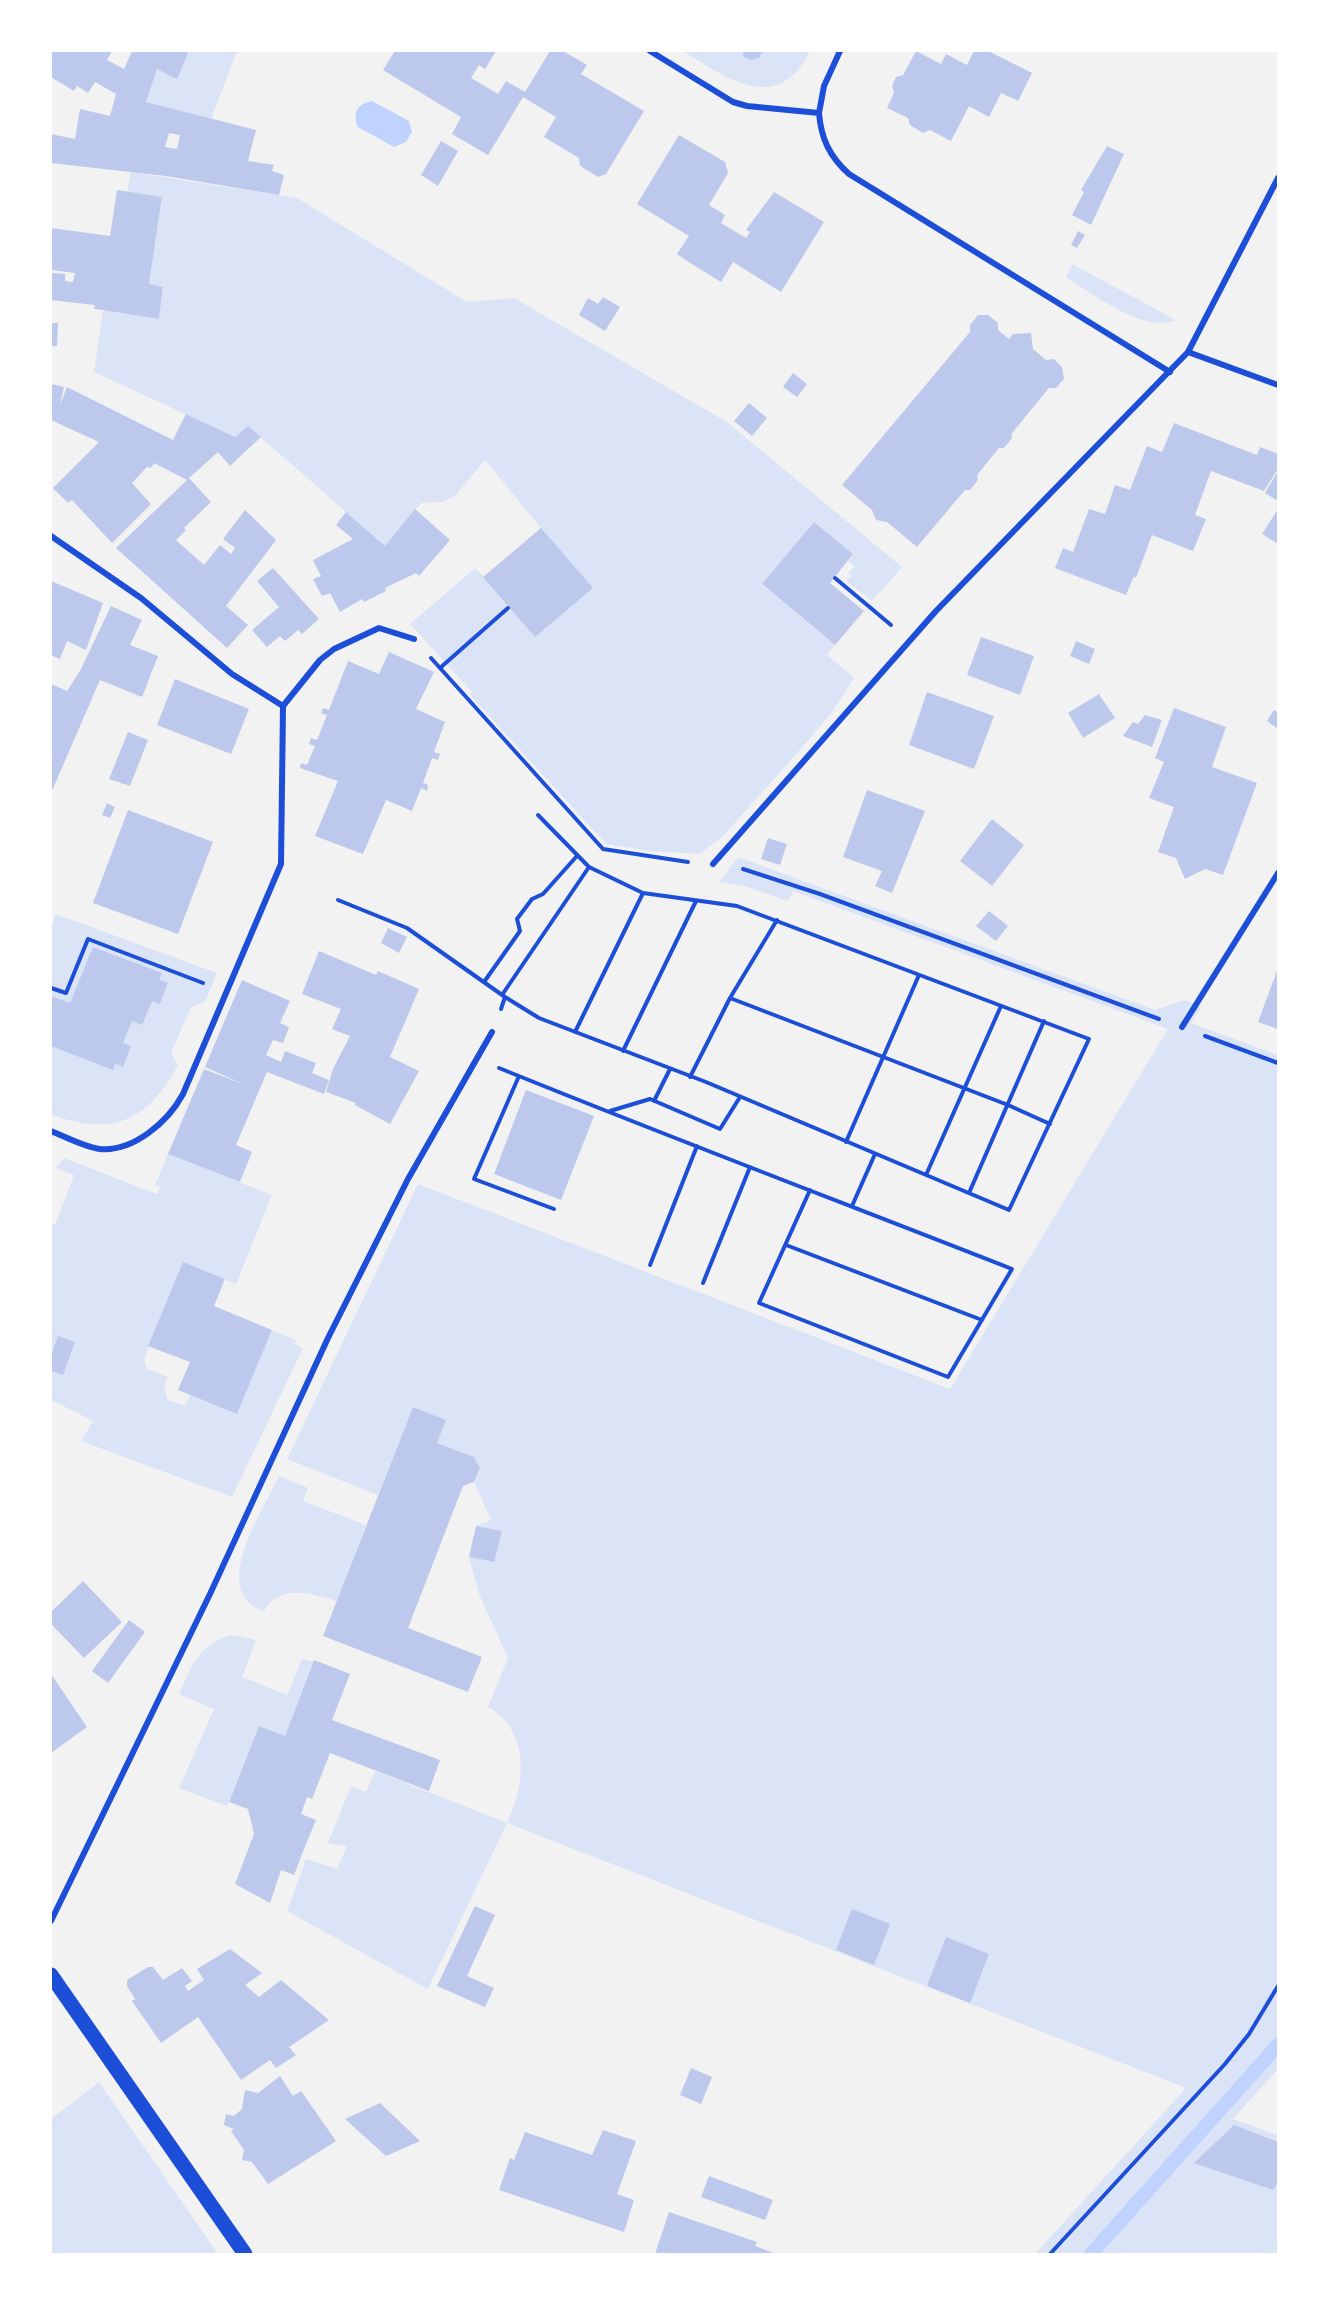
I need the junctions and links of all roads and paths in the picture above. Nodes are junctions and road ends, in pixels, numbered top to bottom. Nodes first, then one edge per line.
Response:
1 (650, 51) edge
2 (840, 51) edge
3 (819, 113) junction
4 (1278, 178) edge
5 (1188, 352) junction
6 (1170, 372) junction
7 (1278, 385) edge
8 (51, 536) edge
9 (835, 578) dead end
10 (508, 608) dead end
11 (898, 631) dead end
12 (414, 639) joint
13 (440, 668) junction
14 (283, 706) junction
15 (538, 815) dead end
16 (576, 857) junction
17 (713, 864) junction
18 (589, 867) junction
19 (1278, 873) edge
20 (642, 893) junction
21 (338, 900) dead end
22 (696, 901) junction
23 (777, 920) junction
24 (919, 975) junction
25 (484, 982) junction
26 (51, 988) edge
27 (226, 992) junction
28 (504, 996) junction
29 (730, 998) junction
30 (1001, 1006) junction
31 (1044, 1022) junction
32 (1182, 1027) junction
33 (492, 1032) joint
34 (575, 1032) junction
35 (623, 1051) junction
36 (885, 1057) junction
37 (476, 1059) junction
38 (1278, 1063) edge
39 (670, 1069) junction
40 (519, 1076) junction
41 (690, 1077) junction
42 (965, 1089) junction
43 (740, 1097) junction
44 (654, 1101) junction
45 (1008, 1105) junction
46 (609, 1111) junction
47 (1050, 1124) junction
48 (51, 1131) edge
49 (846, 1142) junction
50 (697, 1146) junction
51 (875, 1154) junction
52 (750, 1167) junction
53 (926, 1175) junction
54 (810, 1190) junction
55 (969, 1193) junction
56 (852, 1206) junction
57 (554, 1209) dead end
58 (786, 1245) junction
59 (650, 1265) dead end
60 (703, 1283) dead end
61 (982, 1320) junction
62 (51, 1921) edge
63 (51, 1976) edge
64 (1278, 1986) edge
65 (244, 2254) edge
66 (1050, 2254) edge

1 - 3 street
2 - 3 street
3 - 6 street
4 - 5 street
5 - 6 street
5 - 7 street
6 - 17 street
8 - 14 street
9 - 11 path
10 - 13 path
12 - 13 path
12 - 14 street
13 - 17 path
14 - 27 street
15 - 16 path
16 - 18 path
16 - 25 path
17 - 32 path
18 - 20 path
18 - 28 path
19 - 32 street
20 - 22 path
20 - 34 path
21 - 25 path
22 - 23 path
22 - 35 path
23 - 24 path
23 - 29 path
24 - 30 path
24 - 36 path
25 - 28 path
26 - 27 path
27 - 48 street
28 - 33 path
28 - 34 path
29 - 36 path
29 - 41 path
30 - 31 path
30 - 42 path
31 - 45 path
31 - 47 path
32 - 38 path
33 - 37 street
34 - 35 path
35 - 39 path
36 - 42 path
36 - 49 path
37 - 40 path
37 - 62 street
39 - 41 path
39 - 44 path
40 - 46 path
40 - 57 path
41 - 43 path
42 - 45 path
42 - 53 path
43 - 44 path
43 - 49 path
44 - 46 path
45 - 47 path
45 - 55 path
46 - 50 path
47 - 55 path
49 - 51 path
50 - 52 path
50 - 59 path
51 - 53 path
51 - 56 path
52 - 54 path
52 - 60 path
53 - 55 path
54 - 56 path
54 - 58 path
56 - 61 path
58 - 61 path
58 - 61 path
63 - 65 main road
64 - 66 path

